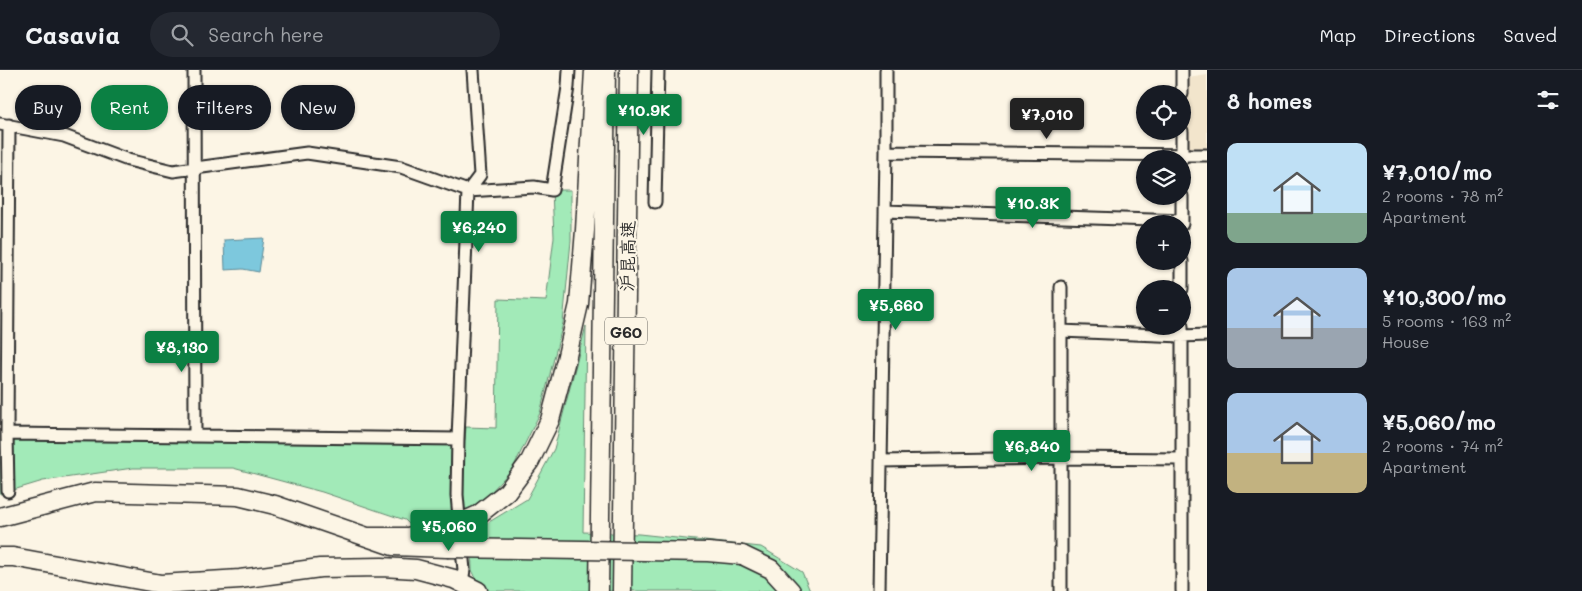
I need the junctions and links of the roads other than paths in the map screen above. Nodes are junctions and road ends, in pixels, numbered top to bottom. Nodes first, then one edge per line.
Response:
1 (194, 70) edge
2 (473, 70) edge
3 (569, 70) edge
4 (594, 70) edge
5 (606, 70) edge
6 (629, 70) edge
7 (658, 70) edge
8 (886, 70) edge
9 (1182, 70) edge
10 (1182, 85) edge
11 (5, 124) edge
12 (886, 152) junction
13 (1207, 155) edge
14 (1136, 156) edge
15 (1191, 156) edge
16 (194, 168) junction
17 (468, 191) junction
18 (655, 202) dead end
19 (885, 210) junction
20 (1136, 220) edge
21 (1061, 287) dead end
22 (1061, 331) junction
23 (1136, 331) edge
24 (1191, 332) edge
25 (1182, 335) edge
26 (1207, 335) edge
27 (7, 434) junction
28 (195, 436) junction
29 (458, 439) junction
30 (1061, 458) junction
31 (1182, 460) junction
32 (881, 461) junction
33 (8, 491) dead end
34 (8, 515) edge
35 (459, 517) dead end
36 (624, 522) junction
37 (460, 530) dead end
38 (367, 538) junction
39 (446, 553) junction
40 (7, 557) edge
41 (741, 560) junction
42 (320, 568) junction
43 (463, 576) dead end
44 (478, 591) edge
45 (599, 591) edge
46 (622, 591) edge
47 (632, 591) edge
48 (779, 591) edge
49 (792, 591) edge
50 (879, 591) edge
51 (1061, 591) edge
52 (1182, 591) edge

1 - 16 street
2 - 17 street
3 - 17 street
4 - 38 highway
5 - 45 highway, 沪昆高速 / G60
6 - 36 highway, 沪昆高速 / G60
7 - 18 street
8 - 12 street
9 - 10 street
11 - 16 street
11 - 27 street
12 - 14 street
12 - 19 street
13 - 15 street
16 - 17 street
16 - 28 street
17 - 29 street
19 - 20 street
19 - 32 street
21 - 22 street
22 - 23 street
22 - 30 street
24 - 26 street
25 - 31 street
27 - 28 street
27 - 33 street
28 - 29 street
29 - 35 street
30 - 31 street
30 - 32 street
30 - 51 street
31 - 52 street
32 - 50 street
34 - 38 highway
36 - 46 highway, 沪昆高速 / G60
36 - 47 highway
37 - 43 street
38 - 39 highway
39 - 41 highway, bridge
39 - 42 highway
40 - 42 highway
41 - 48 highway
41 - 49 highway
42 - 44 highway

